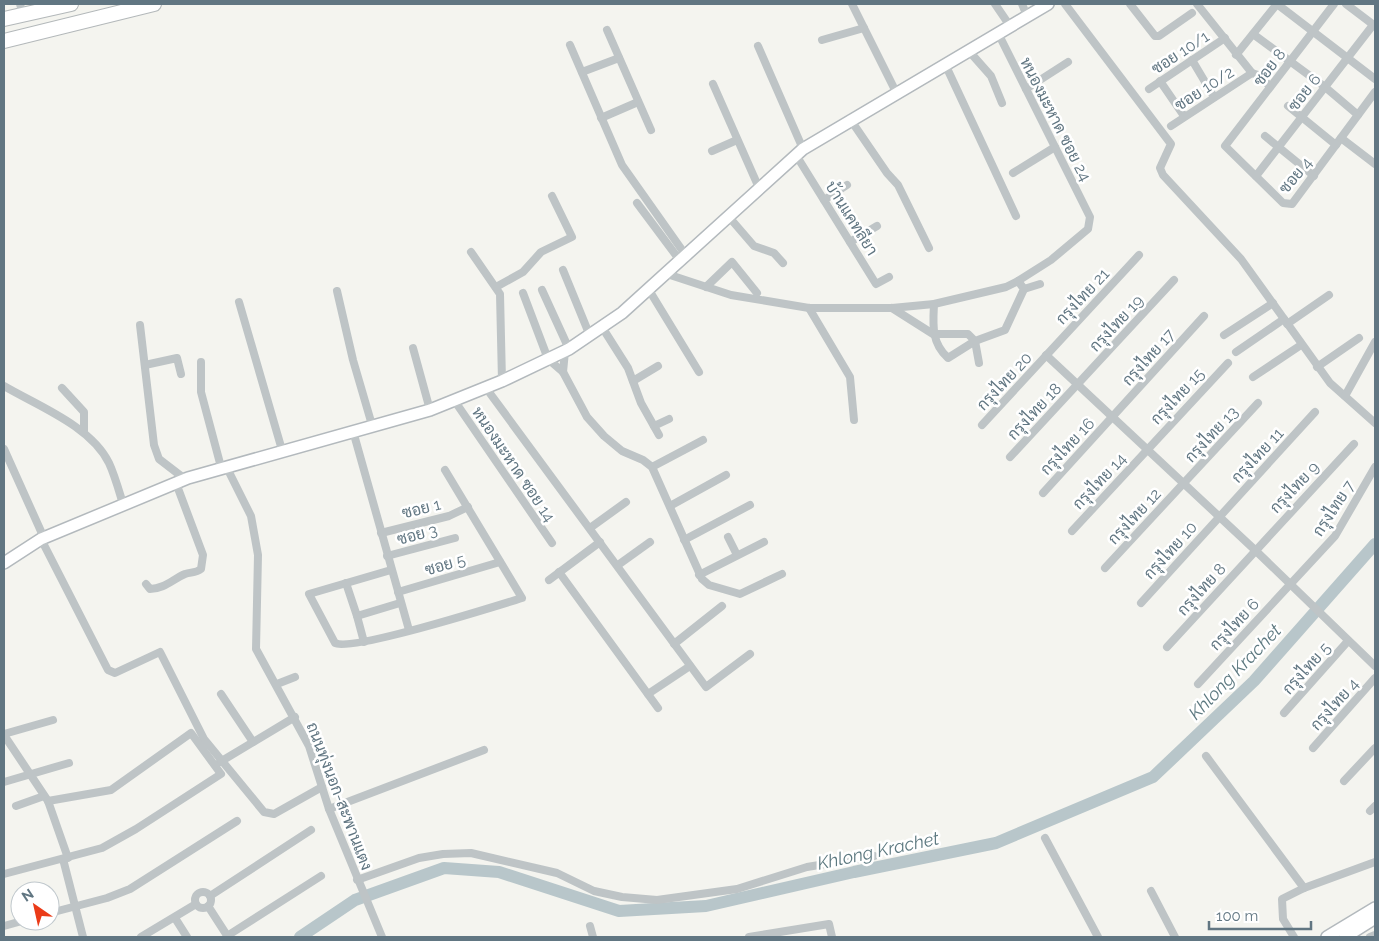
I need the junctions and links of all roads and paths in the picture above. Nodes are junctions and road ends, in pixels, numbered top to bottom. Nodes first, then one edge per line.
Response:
1 (71, 4) edge
2 (154, 4) edge
3 (852, 4) edge
4 (995, 4) edge
5 (1022, 4) edge
6 (1048, 4) edge
7 (1066, 4) edge
8 (1130, 4) edge
9 (1277, 4) edge
10 (1334, 4) edge
11 (1346, 4) edge
12 (1201, 5) edge
13 (26, 9) edge
14 (1192, 13) dead end
15 (1027, 16) junction
16 (4, 19) edge
17 (1374, 25) edge
18 (1010, 26) junction
19 (864, 28) junction
20 (607, 30) dead end
21 (1312, 32) junction
22 (998, 33) junction
23 (1253, 34) junction
24 (1225, 38) junction
25 (822, 40) dead end
26 (4, 41) edge
27 (570, 45) dead end
28 (758, 46) dead end
29 (968, 50) junction
30 (1236, 55) junction
31 (619, 58) junction
32 (1347, 58) junction
33 (1192, 60) junction
34 (1290, 61) junction
35 (1068, 62) dead end
36 (945, 64) junction
37 (582, 72) junction
38 (1252, 73) junction
39 (1375, 79) edge
40 (1160, 81) junction
41 (713, 84) dead end
42 (1270, 87) junction
43 (1325, 87) junction
44 (1026, 89) junction
45 (1149, 89) dead end
46 (896, 92) junction
47 (1375, 92) edge
48 (1214, 97) junction
49 (638, 102) junction
50 (1002, 103) dead end
51 (1288, 106) dead end
52 (1358, 115) junction
53 (1184, 116) junction
54 (601, 118) junction
55 (1301, 118) junction
56 (850, 119) junction
57 (1171, 126) dead end
58 (651, 130) dead end
59 (1265, 136) dead end
60 (1341, 138) junction
61 (737, 140) junction
62 (1336, 145) junction
63 (1225, 146) joint
64 (1055, 147) junction
65 (1277, 148) junction
66 (712, 151) dead end
67 (799, 152) junction
68 (1375, 164) edge
69 (1013, 173) dead end
70 (1256, 176) junction
71 (1314, 176) junction
72 (847, 185) dead end
73 (760, 188) junction
74 (552, 196) dead end
75 (824, 200) junction
76 (636, 203) dead end
77 (1016, 216) dead end
78 (729, 217) junction
79 (878, 226) dead end
80 (850, 242) junction
81 (929, 248) dead end
82 (471, 252) dead end
83 (1139, 255) dead end
84 (684, 259) junction
85 (783, 263) dead end
86 (563, 270) dead end
87 (667, 274) junction
88 (889, 277) dead end
89 (1174, 280) dead end
90 (1018, 281) junction
91 (1040, 284) dead end
92 (496, 287) junction
93 (706, 287) junction
94 (1024, 289) junction
95 (542, 290) dead end
96 (649, 290) junction
97 (336, 291) dead end
98 (523, 293) dead end
99 (757, 293) dead end
100 (1328, 295) dead end
101 (239, 302) dead end
102 (1273, 303) junction
103 (934, 304) junction
104 (809, 308) junction
105 (892, 308) junction
106 (1204, 316) dead end
107 (1285, 321) junction
108 (140, 325) dead end
109 (602, 328) junction
110 (933, 334) junction
111 (1224, 335) dead end
112 (590, 336) junction
113 (1359, 338) dead end
114 (975, 341) junction
115 (1375, 342) edge
116 (1301, 345) junction
117 (413, 348) dead end
118 (567, 350) junction
119 (1236, 352) dead end
120 (1046, 355) junction
121 (548, 359) junction
122 (201, 362) dead end
123 (979, 363) dead end
124 (1228, 363) dead end
125 (145, 366) junction
126 (658, 366) dead end
127 (1317, 367) junction
128 (563, 372) junction
129 (700, 372) dead end
130 (180, 374) dead end
131 (1253, 377) dead end
132 (502, 381) junction
133 (633, 381) junction
134 (1078, 384) junction
135 (4, 386) edge
136 (62, 388) dead end
137 (486, 388) junction
138 (1345, 396) junction
139 (454, 400) junction
140 (1258, 403) dead end
141 (430, 410) junction
142 (1315, 412) dead end
143 (1112, 417) junction
144 (669, 419) dead end
145 (854, 420) dead end
146 (1375, 423) edge
147 (372, 425) junction
148 (982, 425) dead end
149 (654, 426) junction
150 (352, 431) junction
151 (84, 432) junction
152 (659, 435) dead end
153 (704, 440) dead end
154 (1354, 444) dead end
155 (4, 449) edge
156 (1146, 449) junction
157 (282, 450) junction
158 (1010, 457) dead end
159 (223, 466) junction
160 (652, 467) junction
161 (1375, 467) edge
162 (445, 470) dead end
163 (726, 475) dead end
164 (180, 481) junction
165 (1183, 484) junction
166 (1043, 492) dead end
167 (626, 502) dead end
168 (123, 504) junction
169 (750, 505) dead end
170 (670, 506) junction
171 (468, 507) junction
172 (1219, 516) junction
173 (590, 528) junction
174 (1072, 531) dead end
175 (381, 533) junction
176 (455, 538) dead end
177 (728, 538) dead end
178 (43, 539) junction
179 (684, 540) junction
180 (600, 542) junction
181 (650, 542) dead end
182 (764, 542) dead end
183 (552, 543) dead end
184 (1255, 550) junction
185 (737, 555) junction
186 (387, 556) junction
187 (500, 562) junction
188 (4, 563) edge
189 (618, 566) junction
190 (1105, 568) dead end
191 (390, 570) junction
192 (559, 572) junction
193 (699, 574) junction
194 (782, 574) dead end
195 (549, 580) dead end
196 (346, 583) junction
197 (146, 584) dead end
198 (1291, 584) junction
199 (398, 592) junction
200 (400, 603) junction
201 (1141, 603) dead end
202 (722, 606) dead end
203 (357, 616) junction
204 (409, 630) junction
205 (1348, 641) junction
206 (364, 642) junction
207 (674, 644) junction
208 (1167, 648) dead end
209 (750, 654) dead end
210 (690, 666) junction
211 (1375, 666) edge
212 (295, 677) dead end
213 (1375, 678) edge
214 (277, 684) junction
215 (1198, 684) dead end
216 (221, 694) dead end
217 (648, 694) junction
218 (658, 708) dead end
219 (1284, 713) dead end
220 (295, 717) junction
221 (53, 720) dead end
222 (4, 735) edge
223 (253, 742) junction
224 (1313, 748) dead end
225 (1375, 748) edge
226 (484, 750) dead end
227 (1206, 756) dead end
228 (220, 762) junction
229 (69, 763) dead end
230 (29, 775) junction
231 (1344, 781) dead end
232 (4, 782) edge
233 (322, 787) junction
234 (46, 799) junction
235 (16, 806) dead end
236 (329, 809) junction
237 (237, 821) dead end
238 (311, 830) dead end
239 (1045, 838) dead end
240 (874, 856) dead end
241 (66, 859) junction
242 (1375, 862) edge
243 (4, 874) edge
244 (322, 876) dead end
245 (358, 883) junction
246 (1304, 888) junction
247 (1151, 891) dead end
248 (210, 896) junction
249 (196, 904) junction
250 (77, 906) junction
251 (208, 906) junction
252 (1375, 908) edge
253 (60, 910) edge
254 (175, 918) junction
255 (1375, 918) edge
256 (590, 926) dead end
257 (1375, 935) edge
258 (227, 936) edge
259 (83, 937) edge
260 (141, 937) edge
261 (187, 937) edge
262 (382, 937) edge
263 (592, 937) edge
264 (749, 937) edge
265 (832, 937) edge
266 (1098, 937) edge
267 (1175, 937) edge
268 (1294, 937) edge
269 (1327, 937) edge
270 (1345, 937) edge
271 (1370, 937) edge

1 - 13 highway
2 - 26 highway
3 - 19 street
4 - 18 street
5 - 15 street
6 - 15 street
7 - 102 street
8 - 14 street
9 - 21 street
9 - 23 street
10 - 21 street, ซอย 8
11 - 17 street
12 - 24 street
13 - 16 highway
15 - 18 street
17 - 32 street, ซอย 6
18 - 22 street
19 - 25 street
19 - 46 street
20 - 31 street
21 - 32 street
21 - 34 street, ซอย 8
22 - 29 street
22 - 44 street, หนองมะหาด ซอย 24
23 - 30 street
23 - 34 street
24 - 30 street
24 - 33 street, ซอย 10/1
27 - 37 street
28 - 67 street, บ้านแคทลียา
29 - 36 street
29 - 50 street
30 - 38 street
31 - 37 street
31 - 49 street
32 - 39 street
32 - 43 street, ซอย 6
33 - 40 street, ซอย 10/1
33 - 48 street
34 - 42 street, ซอย 8
34 - 43 street
35 - 44 street
36 - 46 street
36 - 77 street
37 - 54 street
38 - 42 street
38 - 48 street, ซอย 10/2
40 - 45 street, ซอย 10/1
40 - 53 street
41 - 61 street
42 - 63 street, ซอย 8
43 - 52 street
43 - 55 street, ซอย 6
44 - 64 street, หนองมะหาด ซอย 24
46 - 56 street
47 - 52 street, ซอย 4
48 - 53 street, ซอย 10/2
49 - 54 street
49 - 58 street
51 - 55 street
52 - 60 street, ซอย 4
53 - 57 street, ซอย 10/2
54 - 84 street
55 - 62 street
55 - 65 street, ซอย 6
56 - 67 street
56 - 81 street
59 - 65 street
60 - 62 street, ซอย 4
60 - 68 street
61 - 66 street
61 - 73 street
62 - 71 street, ซอย 4
63 - 70 street, ซอย 4
64 - 69 street
64 - 90 street, หนองมะหาด ซอย 24
65 - 70 street, ซอย 6
65 - 71 street
67 - 73 street
67 - 75 street, บ้านแคทลียา
70 - 71 street, ซอย 4
72 - 75 street
73 - 78 street
74 - 92 street
75 - 80 street, บ้านแคทลียา
76 - 84 street
78 - 84 street
78 - 85 street
79 - 80 street
80 - 88 street, บ้านแคทลียา
82 - 92 street
83 - 120 street, กรุงไทย 21
84 - 87 street
86 - 112 street
87 - 93 street
87 - 96 street
89 - 134 street, กรุงไทย 19
90 - 94 street
90 - 103 street
91 - 94 street
92 - 132 street
93 - 99 street
93 - 104 street
94 - 114 street
95 - 118 street
96 - 109 street
96 - 129 street
97 - 147 street
98 - 121 street
100 - 107 street
101 - 157 street
102 - 107 street
102 - 111 street
103 - 105 street
103 - 110 street
104 - 105 street
104 - 145 street
105 - 110 street
106 - 143 street, กรุงไทย 17
107 - 116 street
107 - 119 street
108 - 125 street
109 - 112 street
109 - 133 street
110 - 114 street
110 - 114 street
112 - 118 street
113 - 127 street
114 - 123 street
115 - 138 street
116 - 127 street
116 - 131 street
117 - 141 street
118 - 121 street
118 - 128 street
120 - 134 street
120 - 148 street, กรุงไทย 20
121 - 128 street
121 - 132 street
122 - 159 street, ถนนทุ่งนอก-สะพานแตง
124 - 156 street, กรุงไทย 15
125 - 130 street
125 - 164 street
126 - 133 street
127 - 138 street
128 - 160 street
132 - 137 street
133 - 149 street
134 - 143 street
134 - 158 street, กรุงไทย 18
135 - 151 street
136 - 151 street
137 - 139 street
137 - 173 street
138 - 146 street
139 - 141 street
139 - 183 street, หนองมะหาด ซอย 14
140 - 165 street, กรุงไทย 13
141 - 147 street
142 - 172 street, กรุงไทย 11
143 - 156 street
143 - 166 street, กรุงไทย 16
144 - 149 street
147 - 150 street
149 - 152 street
150 - 157 street
150 - 175 street
151 - 168 street
153 - 160 street
154 - 184 street, กรุงไทย 9
155 - 178 street
156 - 165 street
156 - 174 street, กรุงไทย 14
157 - 159 street
159 - 164 street
159 - 214 street, ถนนทุ่งนอก-สะพานแตง
160 - 170 street
161 - 198 street, กรุงไทย 7
162 - 171 street
163 - 170 street
164 - 168 street
164 - 197 street
165 - 172 street
165 - 190 street, กรุงไทย 12
167 - 173 street
168 - 178 street
169 - 179 street
170 - 179 street
171 - 175 street, ซอย 1
171 - 187 street
172 - 184 street
172 - 201 street, กรุงไทย 10
173 - 180 street
175 - 186 street
176 - 186 street, ซอย 3
177 - 185 street
178 - 188 street
178 - 228 street
179 - 193 street
180 - 189 street
180 - 192 street
181 - 189 street
182 - 185 street
184 - 198 street
184 - 208 street, กรุงไทย 8
185 - 193 street
186 - 191 street
187 - 199 street, ซอย 5
187 - 204 street
189 - 207 street
191 - 196 street
191 - 199 street
192 - 195 street
192 - 217 street
193 - 194 street
196 - 203 street
196 - 206 street
198 - 205 street
198 - 215 street, กรุงไทย 6
199 - 200 street
200 - 203 street
200 - 204 street
202 - 207 street
203 - 206 street
204 - 206 street
205 - 211 street
205 - 219 street, กรุงไทย 5
207 - 210 street
209 - 210 street
210 - 217 street
212 - 214 street
213 - 224 street, กรุงไทย 4
214 - 220 street, ถนนทุ่งนอก-สะพานแตง
216 - 223 street
217 - 218 street
220 - 223 street
220 - 233 street, ถนนทุ่งนอก-สะพานแตง
221 - 222 street
222 - 230 street
223 - 228 street
225 - 231 street
226 - 236 street
227 - 246 street
228 - 233 street
229 - 230 street
230 - 232 street
230 - 234 street
233 - 236 street, ถนนทุ่งนอก-สะพานแตง
234 - 235 street
234 - 241 street
234 - 241 street
236 - 245 street, ถนนทุ่งนอก-สะพานแตง
237 - 250 street
238 - 248 street
239 - 266 street
240 - 245 street
241 - 243 street
241 - 250 street
242 - 246 street
244 - 258 street
245 - 262 street, ถนนทุ่งนอก-สะพานแตง
246 - 268 street
247 - 267 street
248 - 249 street
248 - 251 street
249 - 251 street
249 - 254 street
250 - 253 street
250 - 259 street
251 - 258 street
252 - 269 street
254 - 260 street
254 - 261 street
255 - 270 street
256 - 263 street
257 - 271 street
264 - 265 street

